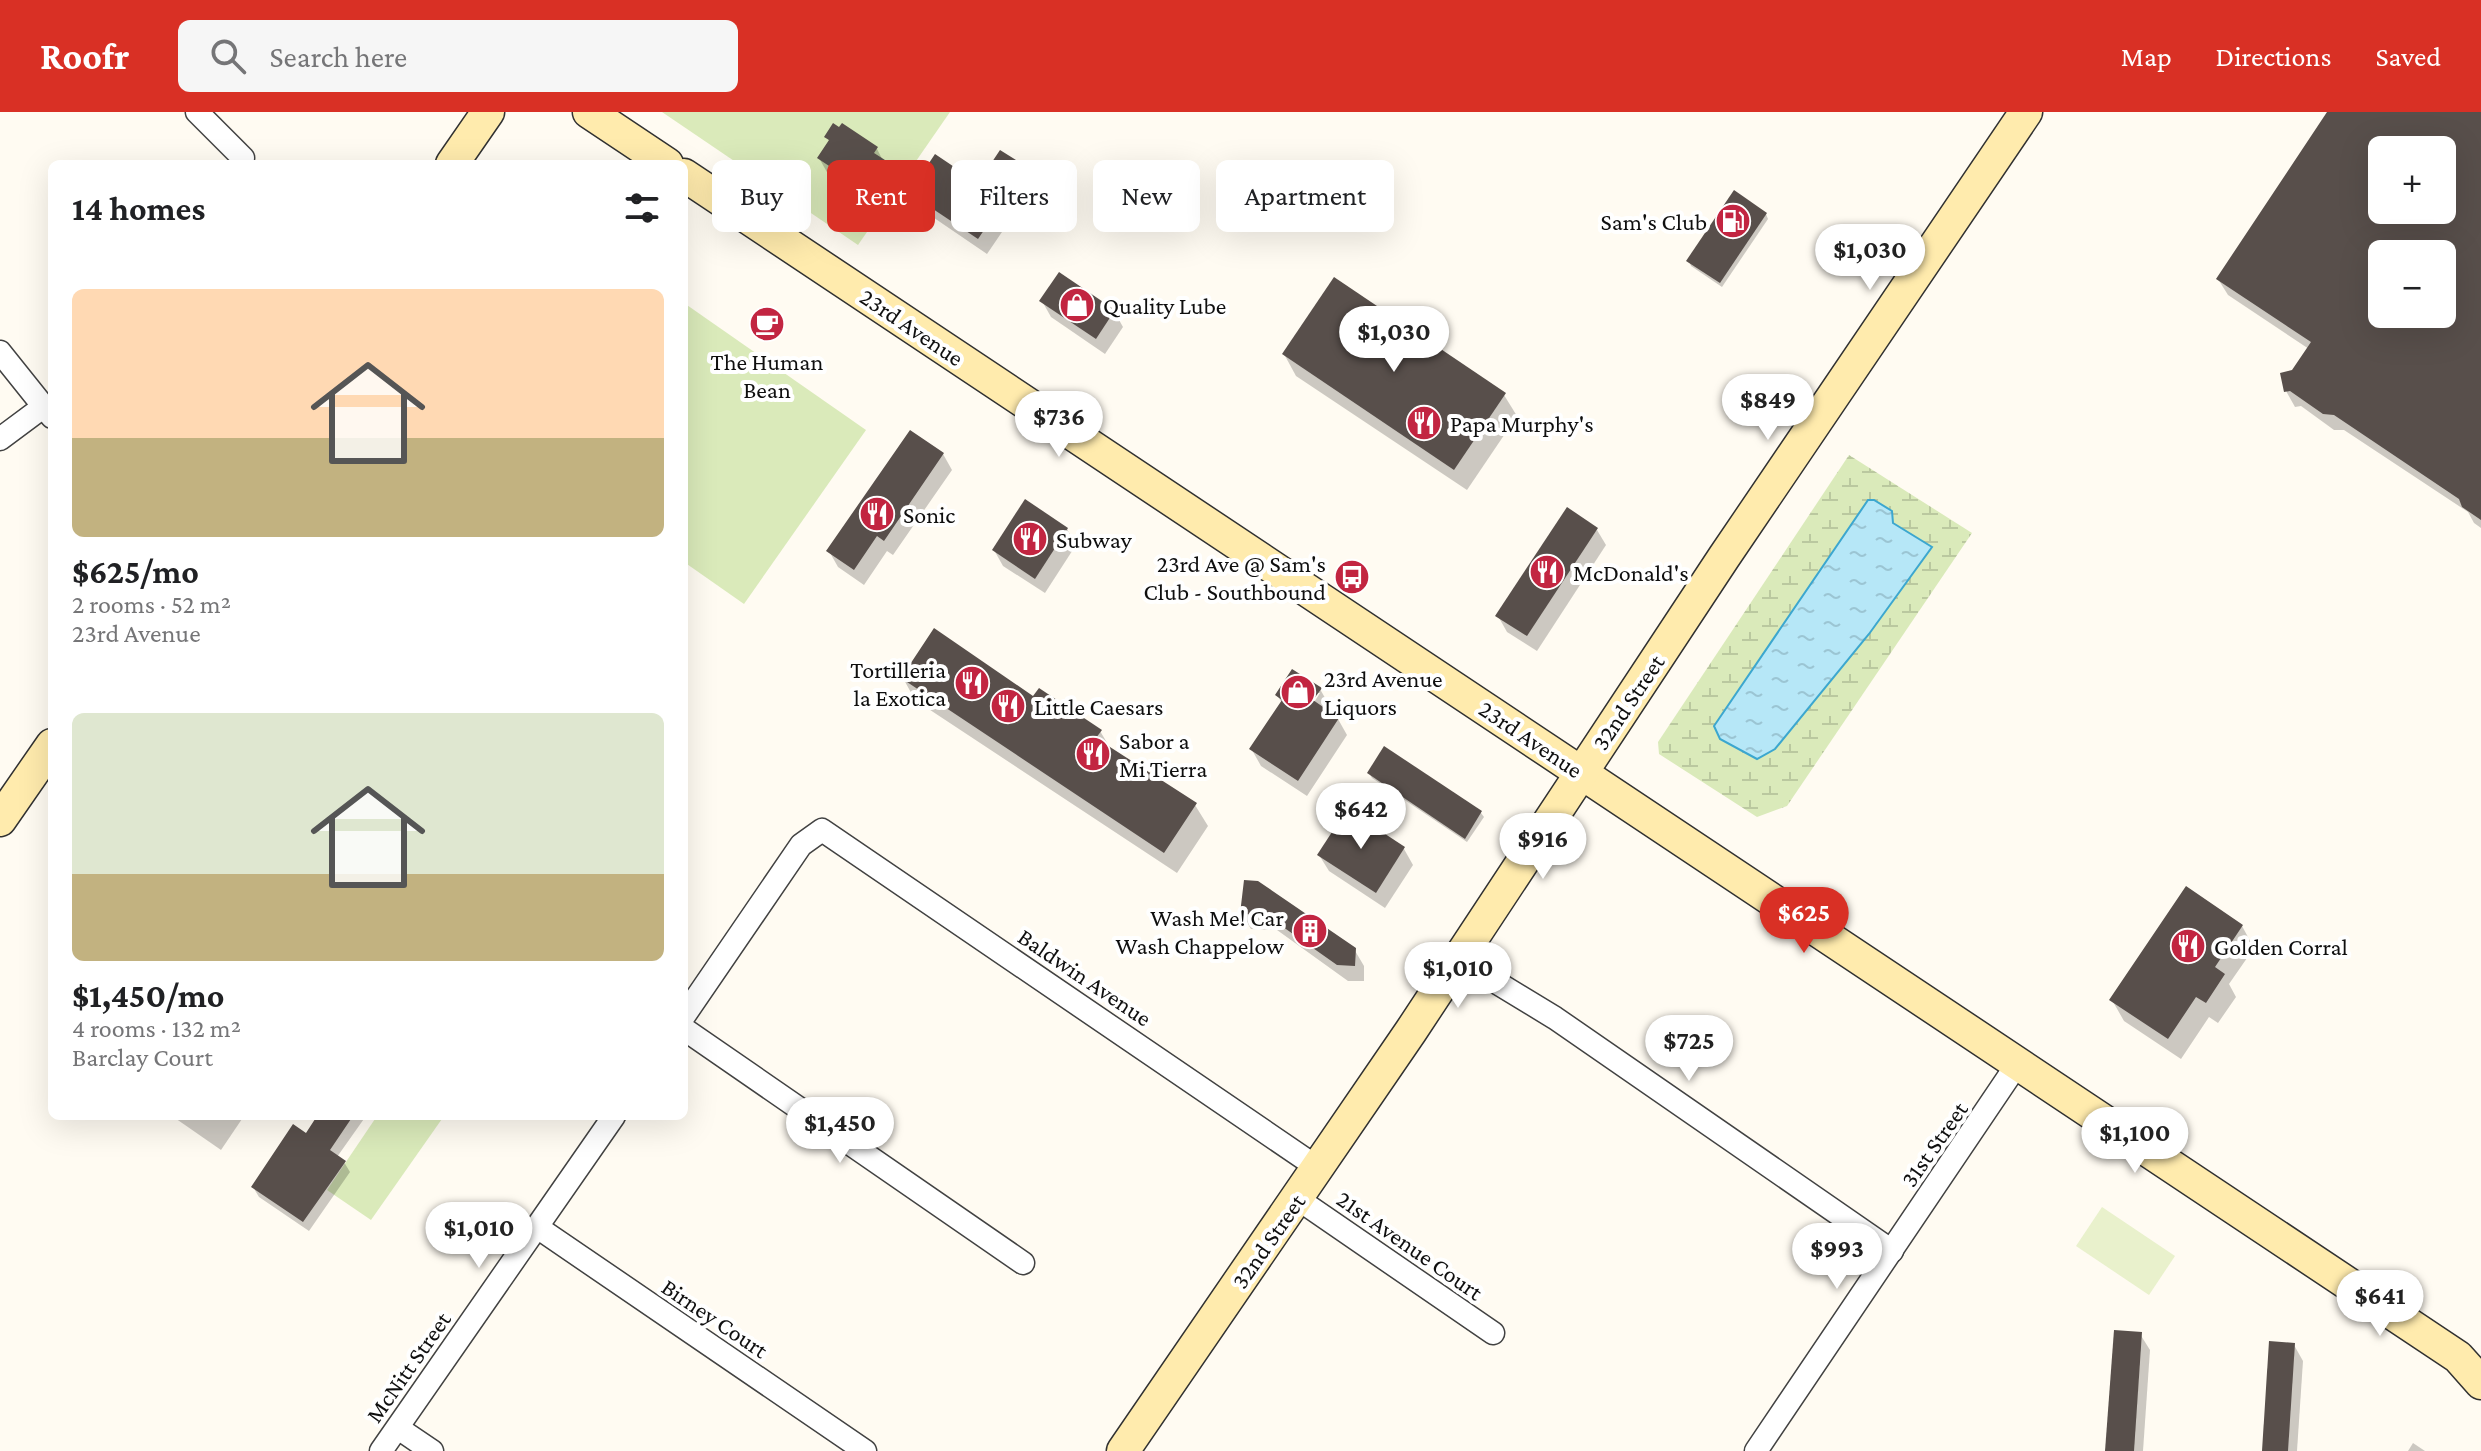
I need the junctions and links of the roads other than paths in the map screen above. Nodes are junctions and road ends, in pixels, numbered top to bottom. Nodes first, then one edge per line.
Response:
1 (197, 112) edge
2 (488, 112) edge
3 (589, 112) edge
4 (2026, 112) edge
5 (243, 158) dead end
6 (455, 160) edge
7 (661, 160) edge
8 (688, 178) edge
9 (0, 352) edge
10 (47, 412) edge
11 (0, 439) edge
12 (48, 751) edge
13 (1581, 772) junction
14 (0, 820) edge
15 (1458, 959) junction
16 (688, 1010) edge
17 (688, 1032) edge
18 (2018, 1063) junction
19 (611, 1120) edge
20 (1318, 1168) junction
21 (1298, 1199) junction
22 (537, 1227) junction
23 (1892, 1251) junction
24 (1023, 1263) dead end
25 (1493, 1333) dead end
26 (2470, 1360) edge
27 (2481, 1383) edge
28 (398, 1428) junction
29 (1132, 1448) edge
30 (381, 1451) edge
31 (432, 1451) edge
32 (865, 1451) edge
33 (1756, 1451) edge

1 - 5 street
2 - 6 main road
3 - 7 main road
4 - 13 main road, 32nd Street
8 - 13 main road, 23rd Avenue
9 - 10 street
10 - 11 street
12 - 14 main road
13 - 15 main road, 32nd Street
13 - 18 main road, 23rd Avenue
15 - 20 main road, 32nd Street
15 - 23 street
16 - 20 street, Baldwin Avenue
17 - 24 street
18 - 23 street, 31st Street
18 - 26 main road, 23rd Avenue
19 - 22 street, McNitt Street
20 - 21 main road, 32nd Street
21 - 25 street, 21st Avenue Court
21 - 29 main road, 32nd Street
22 - 28 street, McNitt Street
22 - 32 street, Birney Court
23 - 33 street, 31st Street
26 - 27 main road, 23rd Avenue
28 - 30 street, McNitt Street
28 - 31 street

